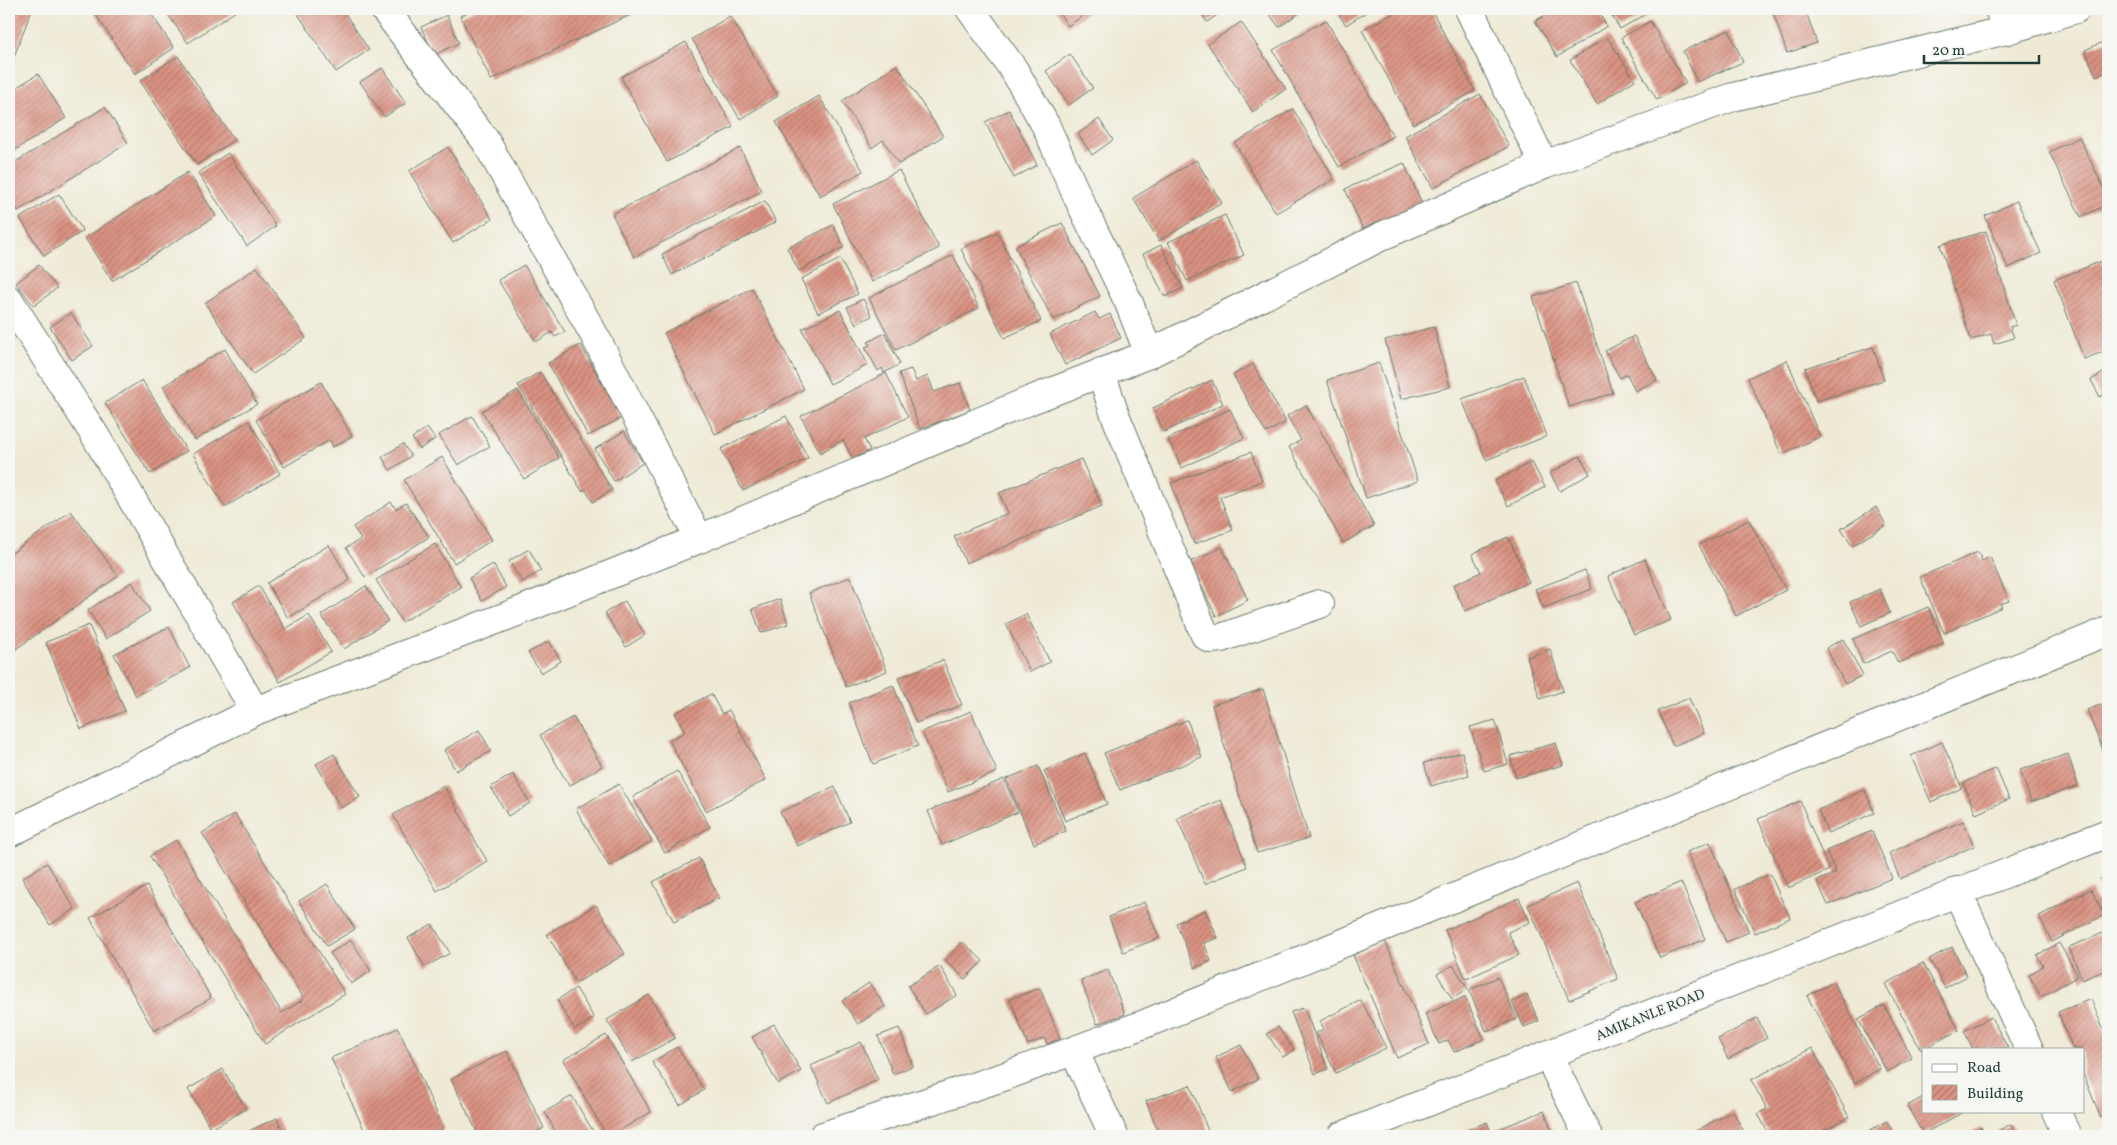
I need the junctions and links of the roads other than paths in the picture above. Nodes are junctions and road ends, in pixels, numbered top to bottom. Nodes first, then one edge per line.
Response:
1 (384, 9) edge
2 (970, 9) edge
3 (1469, 9) edge
4 (2076, 9) edge
5 (2003, 19) edge
6 (1544, 165) junction
7 (9, 300) edge
8 (1149, 354) junction
9 (1101, 372) junction
10 (699, 539) junction
11 (1320, 604) dead end
12 (2108, 631) edge
13 (255, 711) junction
14 (9, 833) edge
15 (2108, 833) edge
16 (1957, 891) junction
17 (2029, 1048) edge
18 (1074, 1051) junction
19 (1548, 1055) junction
20 (2056, 1112) edge
21 (823, 1136) edge
22 (1114, 1136) edge
23 (1342, 1136) edge
24 (1588, 1136) edge
25 (2067, 1136) edge

1 - 10 street
2 - 8 street
3 - 6 street
4 - 5 street
5 - 6 street
6 - 8 street
7 - 13 street
8 - 9 street
9 - 10 street
9 - 11 street
10 - 13 street
12 - 18 street
13 - 14 street
15 - 16 street, AMIKANLE ROAD
16 - 17 street
16 - 19 street, AMIKANLE ROAD
18 - 21 street
18 - 22 street
19 - 23 street, AMIKANLE ROAD
19 - 24 street
20 - 25 street

